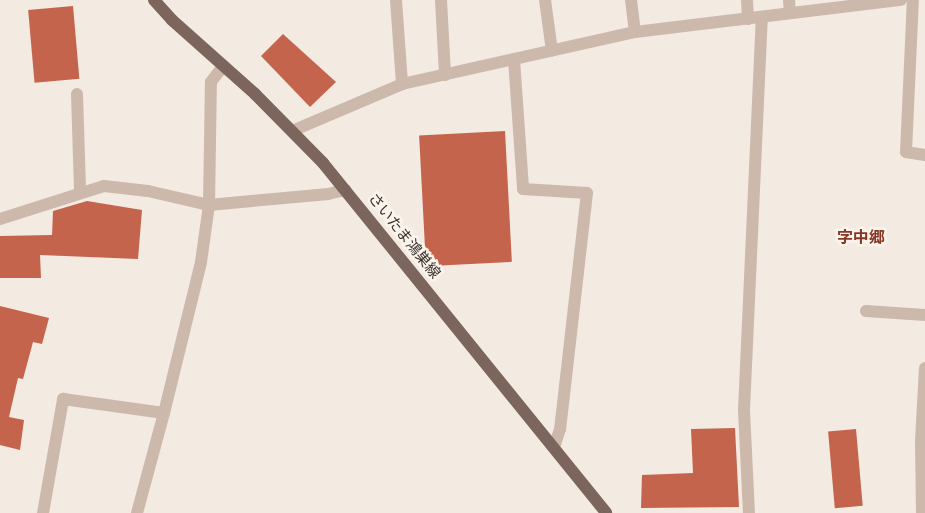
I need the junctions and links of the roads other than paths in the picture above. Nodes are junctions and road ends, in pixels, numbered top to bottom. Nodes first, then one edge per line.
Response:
1 (154, 0) edge
2 (396, 0) edge
3 (441, 0) edge
4 (545, 0) edge
5 (632, 0) edge
6 (746, 0) edge
7 (789, 0) edge
8 (901, 0) edge
9 (912, 0) edge
10 (790, 13) junction
11 (762, 17) junction
12 (748, 19) junction
13 (635, 32) junction
14 (552, 51) junction
15 (514, 59) junction
16 (222, 66) junction
17 (445, 75) junction
18 (402, 84) junction
19 (77, 94) dead end
20 (292, 131) junction
21 (925, 155) edge
22 (346, 190) junction
23 (80, 192) junction
24 (209, 205) junction
25 (1, 215) edge
26 (866, 311) dead end
27 (925, 315) edge
28 (925, 368) edge
29 (164, 413) junction
30 (554, 447) junction
31 (43, 513) edge
32 (137, 513) edge
33 (606, 513) edge
34 (750, 513) edge
35 (922, 513) edge

1 - 16 main road, さいたま鴻巣線
2 - 18 street
3 - 17 street
4 - 14 street
5 - 13 street
6 - 12 street
7 - 10 street
8 - 10 street
9 - 21 street
10 - 11 street
11 - 12 street
11 - 34 street
12 - 13 street
13 - 14 street
14 - 15 street
15 - 17 street
15 - 30 street
16 - 20 main road, さいたま鴻巣線
16 - 24 street
17 - 18 street
18 - 20 street
19 - 23 street
20 - 22 main road, さいたま鴻巣線
22 - 24 street
22 - 30 main road, さいたま鴻巣線
23 - 24 street
23 - 25 street
24 - 29 street
26 - 27 street
28 - 35 street
29 - 31 street
29 - 32 street
30 - 33 main road, さいたま鴻巣線

